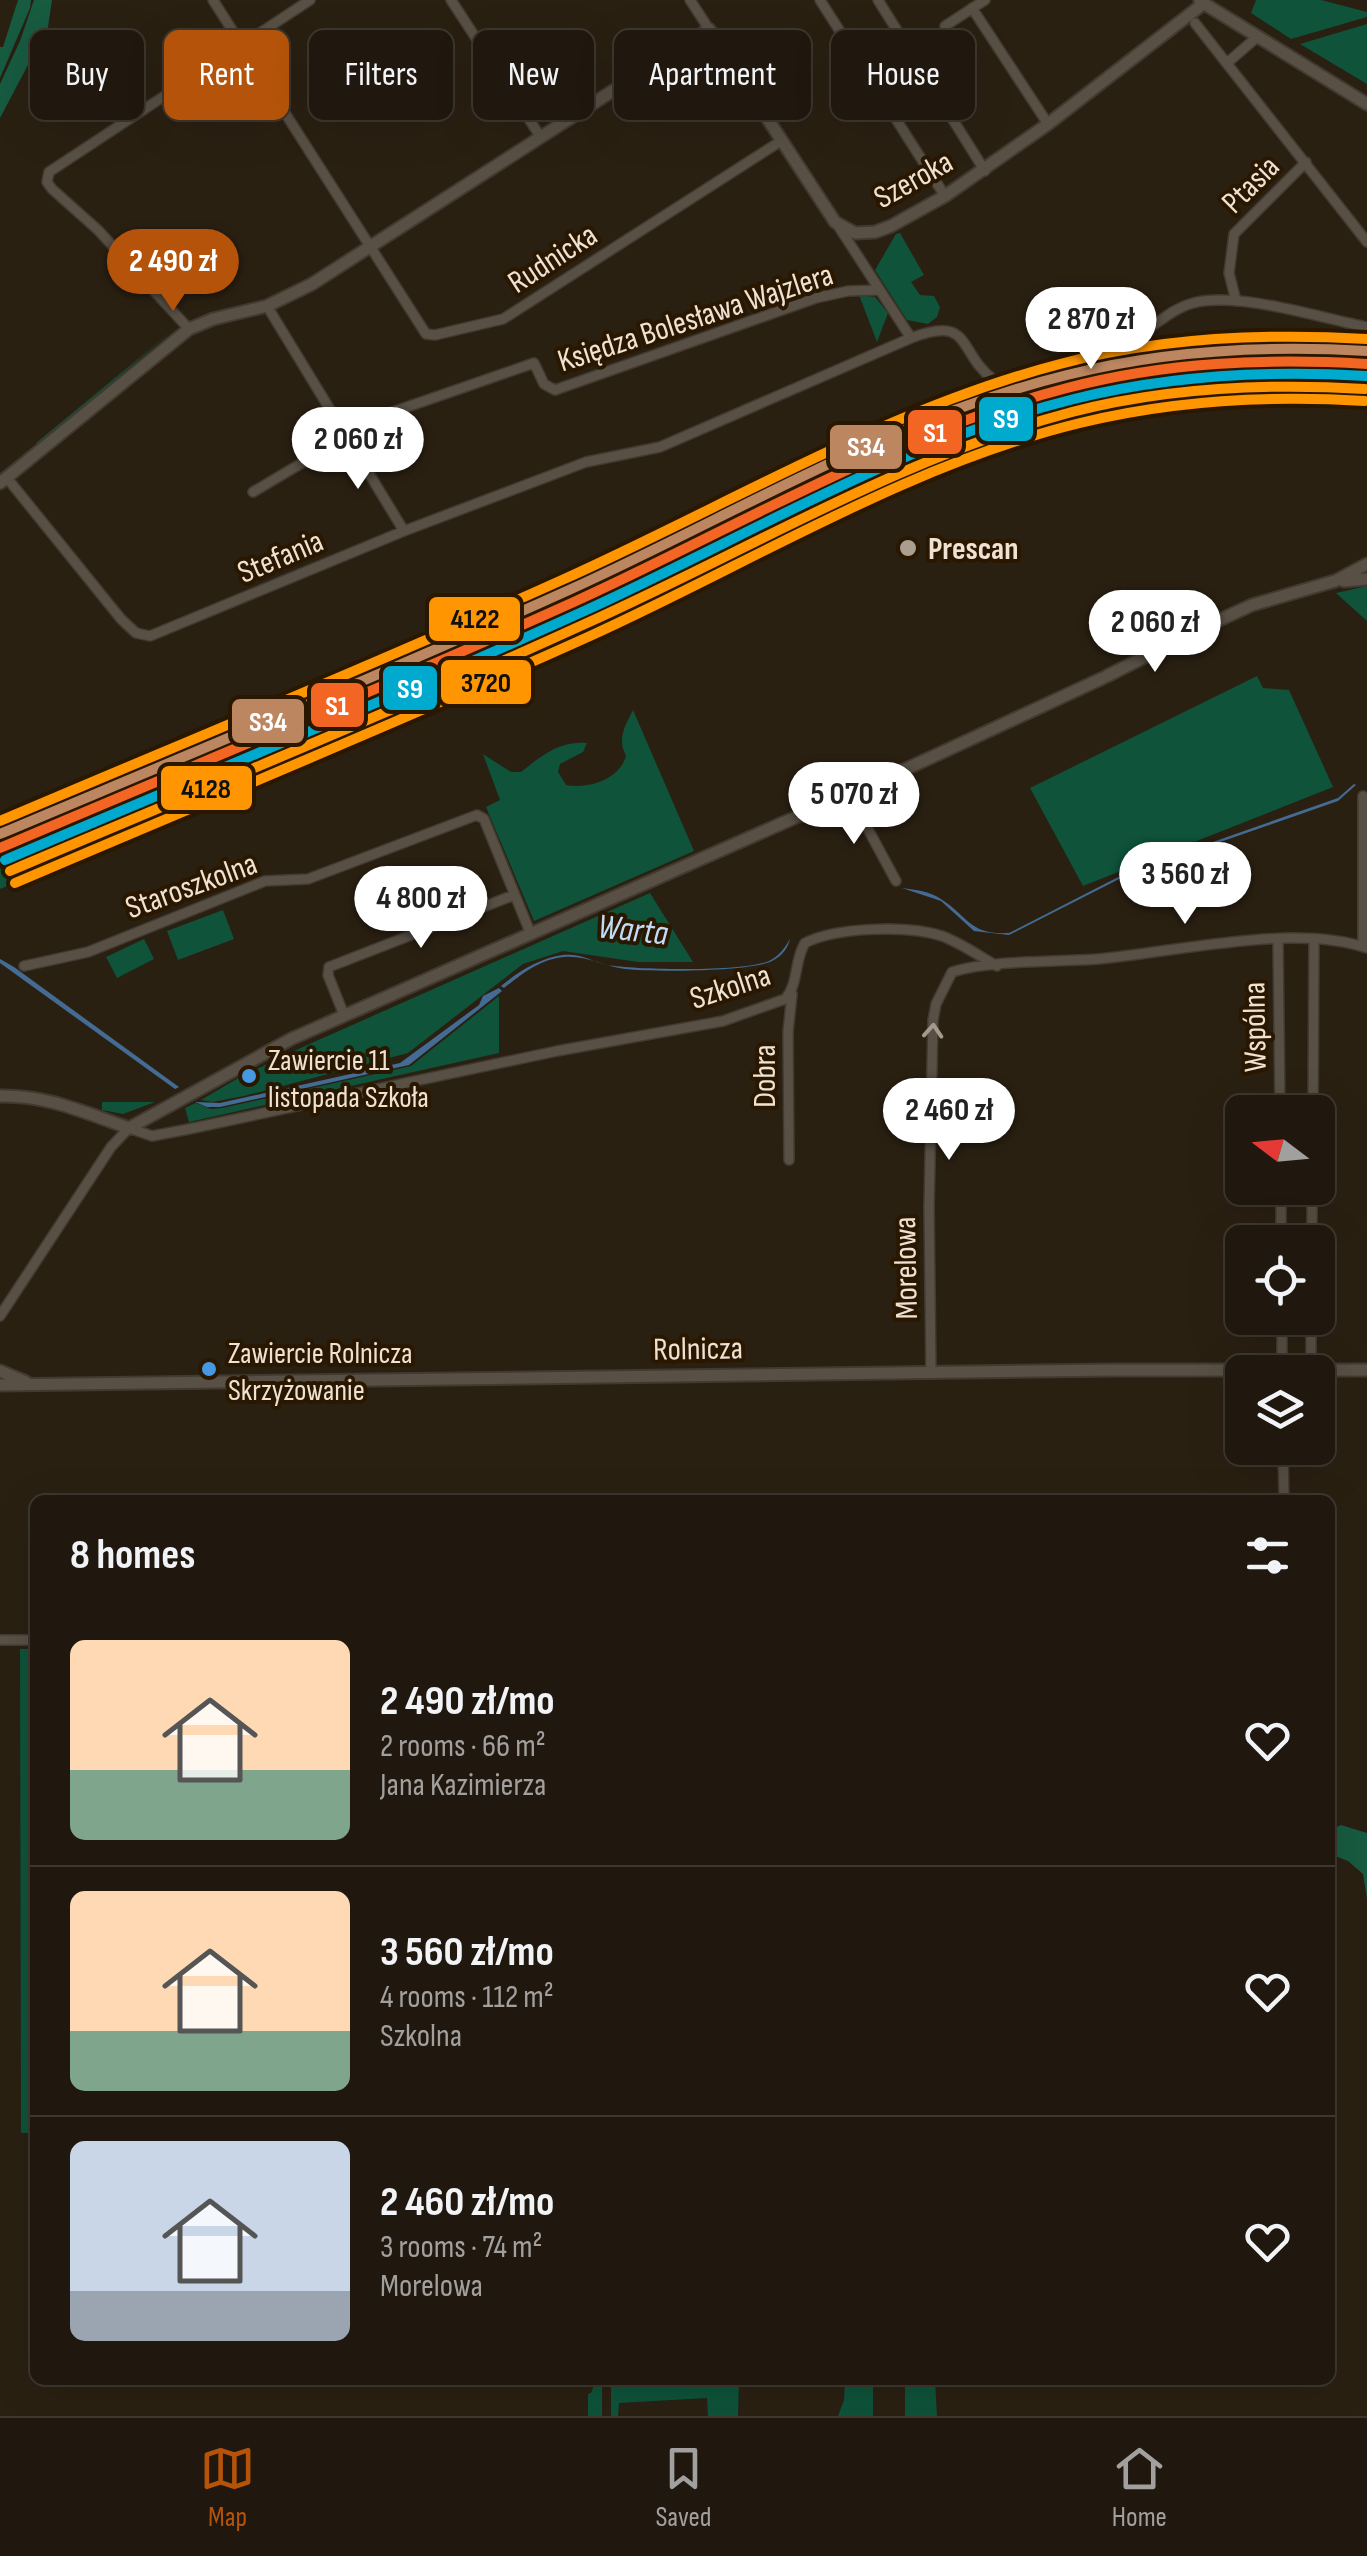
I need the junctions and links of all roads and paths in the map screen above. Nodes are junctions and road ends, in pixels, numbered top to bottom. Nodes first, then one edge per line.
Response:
1 (213, 0) edge
2 (310, 0) edge
3 (451, 0) edge
4 (690, 0) edge
5 (820, 0) edge
6 (878, 0) edge
7 (984, 0) edge
8 (1201, 2) edge
9 (972, 8) junction
10 (1194, 24) dead end
11 (944, 26) dead end
12 (231, 30) edge
13 (262, 30) edge
14 (709, 30) edge
15 (1256, 38) junction
16 (1228, 63) junction
17 (614, 90) edge
18 (164, 95) edge
19 (1367, 104) edge
20 (288, 120) edge
21 (767, 120) edge
22 (1048, 124) junction
23 (540, 136) junction
24 (780, 141) junction
25 (1306, 162) junction
26 (985, 171) junction
27 (945, 196) junction
28 (835, 222) junction
29 (1367, 242) edge
30 (370, 248) junction
31 (878, 290) junction
32 (1236, 300) junction
33 (267, 306) junction
34 (1367, 327) edge
35 (188, 329) junction
36 (911, 338) junction
37 (347, 434) junction
38 (3, 481) edge
39 (252, 492) dead end
40 (404, 532) junction
41 (1367, 564) edge
42 (1367, 579) edge
43 (1335, 582) junction
44 (848, 794) junction
45 (1363, 796) dead end
46 (1365, 851) edge
47 (896, 881) dead end
48 (514, 894) junction
49 (530, 932) junction
50 (1314, 939) junction
51 (1278, 940) junction
52 (1365, 947) edge
53 (24, 966) dead end
54 (997, 966) junction
55 (792, 991) junction
56 (344, 1015) junction
57 (1280, 1095) edge
58 (1312, 1095) edge
59 (0, 1096) edge
60 (171, 1116) junction
61 (129, 1128) junction
62 (789, 1160) dead end
63 (0, 1316) edge
64 (1335, 1370) edge
65 (1367, 1370) edge
66 (1225, 1371) edge
67 (0, 1372) edge
68 (931, 1373) junction
69 (30, 1383) junction
70 (0, 1385) edge
71 (1284, 1465) edge
72 (1284, 1495) edge
73 (0, 1640) edge
74 (30, 1640) edge

1 - 12 street
2 - 13 street
3 - 23 street
4 - 14 street
5 - 27 street
6 - 26 street
7 - 9 street
8 - 15 street
8 - 22 street, Szeroka
9 - 11 street
9 - 22 street
10 - 16 street
15 - 16 street
15 - 19 street
16 - 25 street
17 - 23 street
18 - 35 street
20 - 30 street
21 - 24 street
22 - 26 street, Szeroka
23 - 30 street
24 - 28 street
24 - 30 street, Rudnicka
25 - 29 street
25 - 32 street, Ptasia
26 - 27 street, Szeroka
27 - 28 street, Szeroka
28 - 31 street
30 - 33 street
31 - 36 street, Księdza Bolesława Wajzlera
31 - 37 street, Księdza Bolesława Wajzlera
32 - 34 street
32 - 36 street
33 - 35 street
33 - 37 street
35 - 38 street
36 - 40 street, Stefania
37 - 39 street, Księdza Bolesława Wajzlera
37 - 40 street
38 - 40 street, Stefania
41 - 43 street
42 - 43 street
43 - 44 street
44 - 47 street
44 - 49 street
45 - 46 street
46 - 52 street
48 - 49 street, Staroszkolna
48 - 53 street, Staroszkolna
48 - 56 street
49 - 56 street
50 - 51 street
50 - 52 street
50 - 58 street
51 - 54 street
51 - 57 street, Wspólna
54 - 55 street, Szkolna
68 -> 54 street, Morelowa
55 - 60 street, Szkolna
55 - 62 street, Dobra
56 - 60 street
59 - 61 street
60 - 61 street
60 - 61 street, Szkolna
61 - 63 street
64 - 65 street, Rolnicza
66 - 68 street, Rolnicza
67 - 69 street, Rolnicza
68 - 69 street, Rolnicza
69 - 70 street, Rolnicza
71 - 72 street
73 - 74 street

